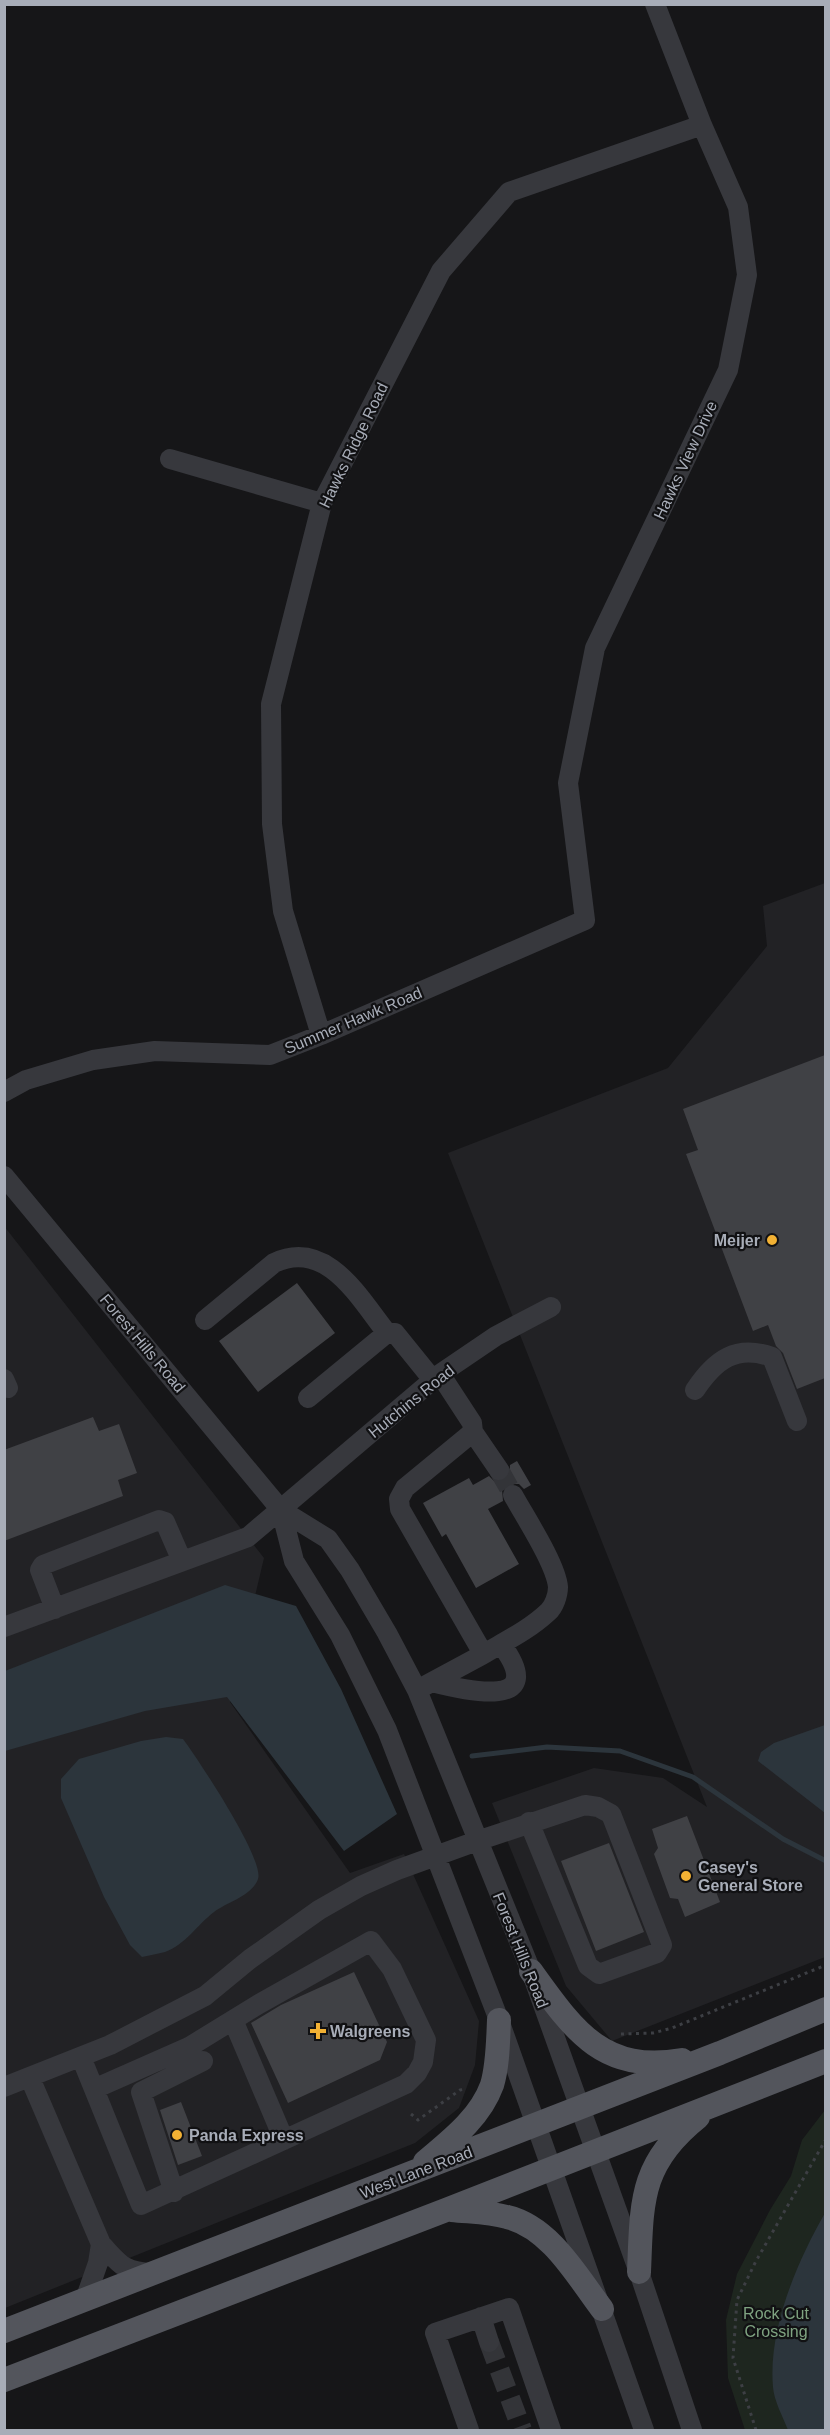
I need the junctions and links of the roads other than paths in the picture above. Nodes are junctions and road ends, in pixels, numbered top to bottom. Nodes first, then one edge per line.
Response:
1 (656, 4) edge
2 (702, 125) junction
3 (170, 459) dead end
4 (322, 502) junction
5 (585, 920) joint
6 (321, 1035) junction
7 (4, 1092) edge
8 (4, 1176) edge
9 (551, 1307) dead end
10 (206, 1320) dead end
11 (387, 1333) junction
12 (437, 1377) junction
13 (695, 1390) dead end
14 (308, 1398) dead end
15 (797, 1421) dead end
16 (473, 1432) junction
17 (499, 1470) tunnel mouth
18 (513, 1496) tunnel mouth
19 (281, 1510) junction
20 (182, 1561) junction
21 (55, 1609) junction
22 (4, 1627) edge
23 (501, 1644) junction
24 (482, 1655) junction
25 (424, 1686) junction
26 (529, 1822) junction
27 (477, 1841) junction
28 (435, 1856) junction
29 (531, 1971) junction
30 (825, 2009) edge
31 (233, 2020) junction
32 (499, 2020) junction
33 (720, 2053) junction
34 (81, 2057) junction
35 (203, 2061) dead end
36 (825, 2061) edge
37 (30, 2078) junction
38 (4, 2087) edge
39 (94, 2089) junction
40 (735, 2097) junction
41 (580, 2108) junction
42 (537, 2125) junction
43 (284, 2140) junction
44 (595, 2152) junction
45 (552, 2169) junction
46 (414, 2172) junction
47 (174, 2192) junction
48 (446, 2210) junction
49 (101, 2244) junction
50 (639, 2272) junction
51 (153, 2273) junction
52 (85, 2300) junction
53 (602, 2309) junction
54 (481, 2317) junction
55 (4, 2331) edge
56 (489, 2342) tunnel mouth
57 (4, 2380) edge
58 (469, 2430) edge
59 (551, 2430) edge
60 (644, 2430) edge
61 (692, 2430) edge

1 - 2 street, Hawks View Drive
2 - 4 street, Hawks Ridge Road
2 - 5 street, Hawks View Drive
3 - 4 street
4 - 6 street, Hawks Ridge Road
5 - 6 street, Summer Hawk Road
6 - 7 street, Summer Hawk Road
8 - 19 street, Forest Hills Road
9 - 12 street, Hutchins Road
10 - 11 street
11 - 12 street
11 - 14 street
12 - 16 street
12 - 19 street, Hutchins Road
13 - 15 street
16 - 17 street
16 - 24 street
18 - 23 street
19 - 20 street, Hutchins Road
19 - 25 street, Forest Hills Road
19 - 28 street, Forest Hills Road
20 - 21 street, Hutchins Road
20 - 21 street
21 - 22 street, Hutchins Road
23 - 24 street
23 - 25 street
24 - 25 street
25 - 27 street, Forest Hills Road
26 - 26 street
26 - 27 street
27 - 28 street
27 - 29 street, Forest Hills Road
28 - 32 street, Forest Hills Road
28 - 34 street
29 - 33 main road
29 - 41 street, Forest Hills Road
30 - 33 main road, West Lane Road
31 - 39 street
31 - 43 street
31 - 43 street
32 - 42 street, Forest Hills Road
32 - 46 main road
33 - 41 main road, West Lane Road
34 - 37 street
34 - 39 street
35 - 47 street
36 - 40 main road
37 - 38 street
37 - 49 street
39 - 47 street
40 - 44 main road
40 - 50 main road
41 - 42 main road, West Lane Road
41 - 44 street, Forest Hills Road
42 - 45 street, Forest Hills Road
42 - 46 main road, West Lane Road
43 - 47 street
44 - 45 main road
44 - 50 street, Forest Hills Road
45 - 48 main road
45 - 53 street, Forest Hills Road
46 - 51 main road, West Lane Road
48 - 53 main road
48 - 57 main road
49 - 51 street
49 - 52 street
50 - 61 street, Forest Hills Road
51 - 52 main road, West Lane Road
52 - 55 main road, West Lane Road
53 - 60 street, Forest Hills Road
54 - 56 street
54 - 58 street
54 - 59 street

